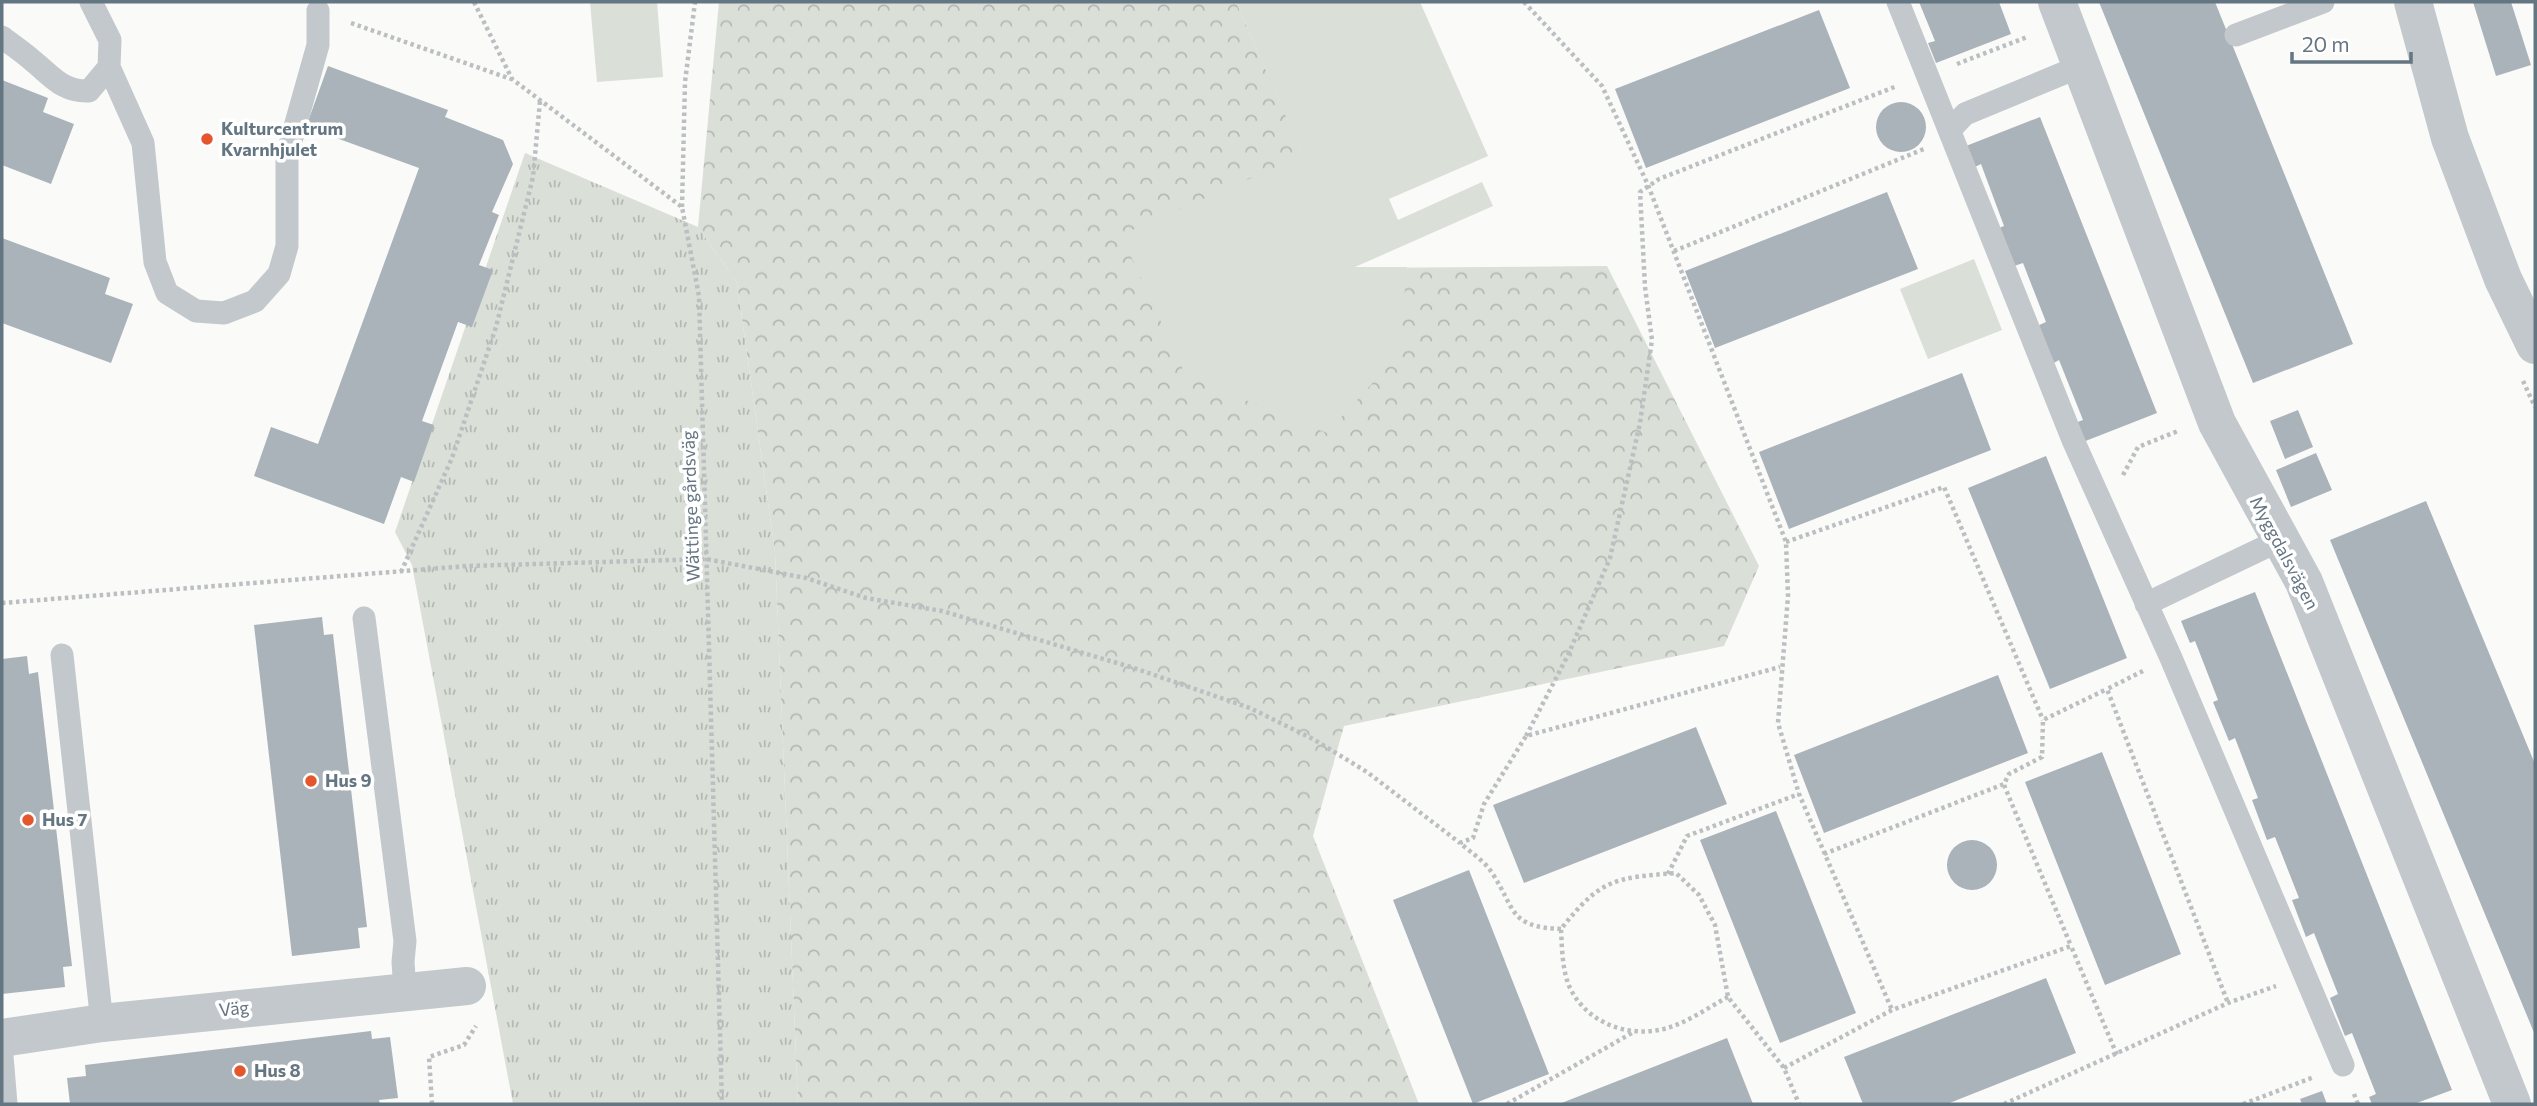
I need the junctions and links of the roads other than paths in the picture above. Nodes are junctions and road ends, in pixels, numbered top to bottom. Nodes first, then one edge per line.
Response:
1 (91, 2) edge
2 (1898, 2) edge
3 (2323, 2) edge
4 (2413, 2) edge
5 (318, 11) road end
6 (2048, 17) edge
7 (2236, 35) dead end
8 (2, 37) edge
9 (2081, 65) junction
10 (108, 67) junction
11 (1950, 130) junction
12 (2535, 345) edge
13 (2280, 540) junction
14 (2146, 604) junction
15 (365, 618) dead end
16 (62, 655) dead end
17 (467, 986) road end
18 (405, 991) junction
19 (102, 1023) junction
20 (2, 1038) edge
21 (2, 1056) edge
22 (2343, 1065) road end
23 (6, 1104) edge
24 (2512, 1104) edge

1 - 10 lane
2 - 11 lane
3 - 7 lane
4 - 12 street
5 - 10 lane
6 - 9 street, Myggdalsvägen
8 - 10 lane
9 - 11 lane
9 - 13 street, Myggdalsvägen
11 - 14 lane
13 - 14 lane
13 - 24 street, Myggdalsvägen
14 - 22 lane
15 - 18 lane
16 - 19 lane
17 - 18 street, Väg
18 - 19 street, Väg
19 - 20 street, Väg
21 - 23 lane

